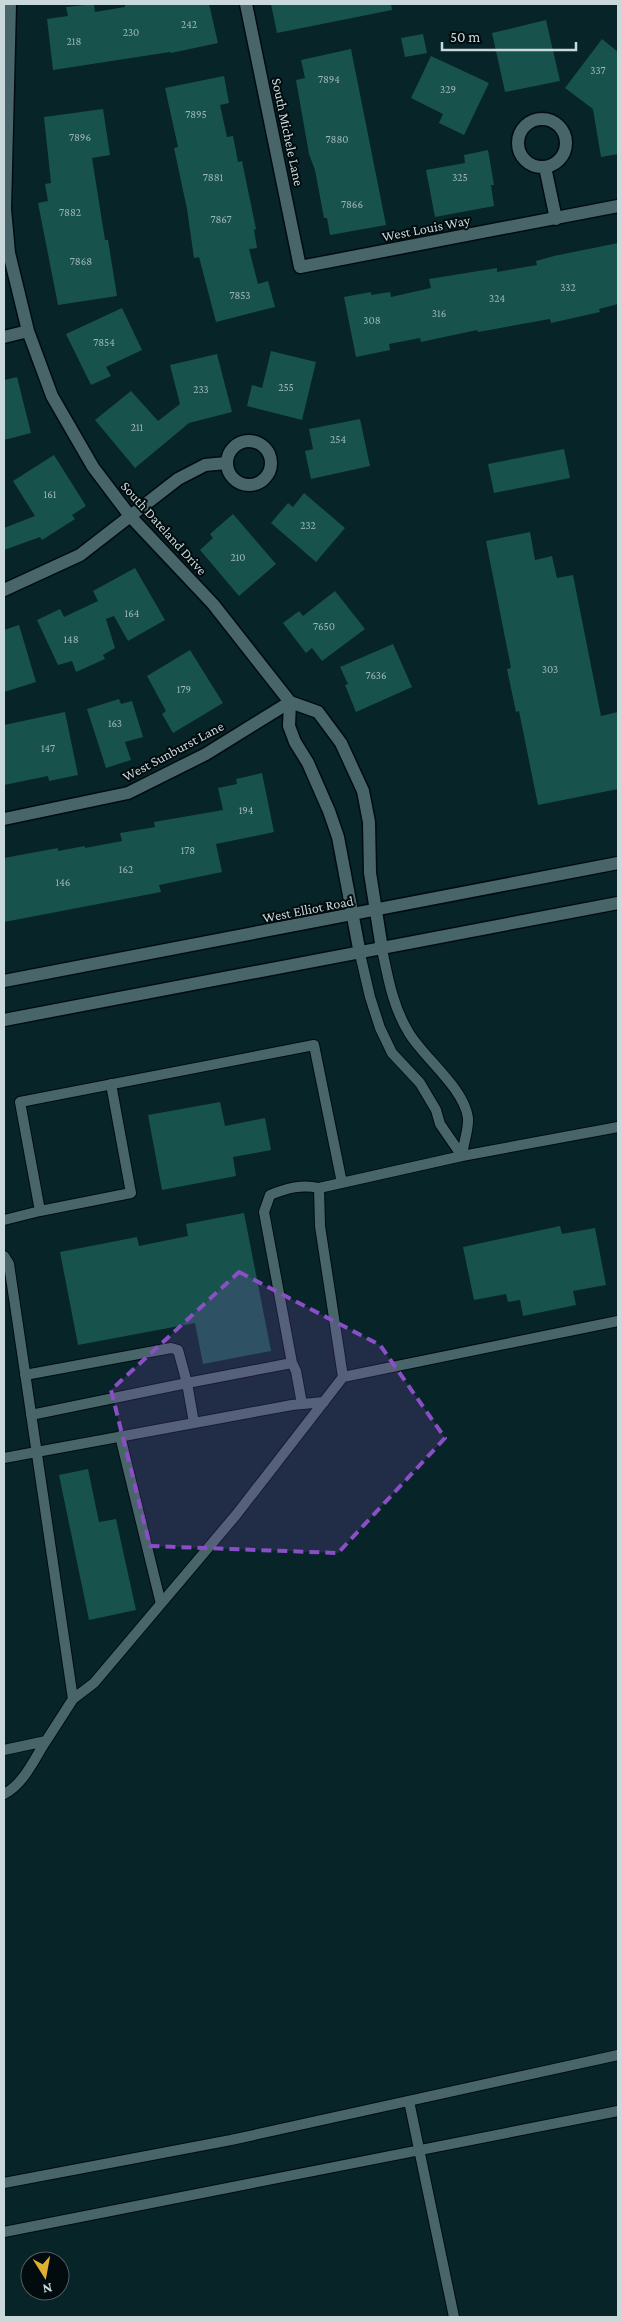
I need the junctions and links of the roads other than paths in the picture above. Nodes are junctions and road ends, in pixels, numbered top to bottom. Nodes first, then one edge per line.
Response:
1 (10, 4) edge
2 (246, 4) edge
3 (6, 94) edge
4 (545, 167) dead end
5 (618, 206) edge
6 (556, 219) junction
7 (300, 267) joint
8 (28, 331) junction
9 (4, 337) edge
10 (226, 463) dead end
11 (130, 516) junction
12 (4, 590) edge
13 (290, 702) junction
14 (4, 819) edge
15 (618, 863) edge
16 (618, 903) edge
17 (377, 911) junction
18 (354, 916) junction
19 (382, 949) junction
20 (360, 954) junction
21 (4, 982) edge
22 (4, 1020) edge
23 (111, 1084) junction
24 (618, 1127) edge
25 (462, 1156) junction
26 (342, 1183) junction
27 (319, 1188) junction
28 (40, 1211) junction
29 (4, 1220) edge
30 (4, 1256) edge
31 (618, 1321) edge
32 (292, 1363) junction
33 (25, 1375) junction
34 (343, 1377) junction
35 (187, 1383) junction
36 (324, 1402) junction
37 (302, 1404) junction
38 (31, 1415) junction
39 (194, 1423) junction
40 (120, 1436) junction
41 (36, 1452) junction
42 (4, 1458) edge
43 (161, 1604) junction
44 (73, 1699) junction
45 (46, 1741) junction
46 (4, 1750) edge
47 (4, 1794) edge
48 (618, 2056) edge
49 (410, 2101) junction
50 (618, 2111) edge
51 (420, 2150) junction
52 (4, 2183) edge
53 (4, 2232) edge
54 (454, 2317) edge

1 - 3 street, South Dateland Drive
2 - 7 street, South Michele Lane
3 - 8 street, South Dateland Drive
4 - 6 street
5 - 6 street, West Louis Way
6 - 7 street, West Louis Way
8 - 9 street
8 - 11 street, South Dateland Drive
10 - 11 street
11 - 12 street
11 - 13 street, South Dateland Drive
13 - 14 street, West Sunburst Lane
13 - 17 street
13 - 18 street
15 - 17 street, West Elliot Road
16 - 19 street
17 - 18 street, West Elliot Road
17 - 19 street
18 - 20 street
18 - 21 street, West Elliot Road
19 - 20 street
19 - 25 lane
20 - 22 street
20 - 25 lane
23 - 26 lane
23 - 28 lane
23 - 28 lane
24 - 25 lane
25 - 26 lane
26 - 27 lane
27 - 32 lane
27 - 34 lane
28 - 29 lane
30 - 33 lane
31 - 34 lane
32 - 35 lane
32 - 37 lane
33 - 35 lane
33 - 38 lane
34 - 36 lane
35 - 38 lane
35 - 39 lane
36 - 37 lane
36 - 43 lane
37 - 39 lane
38 - 41 lane
39 - 40 lane
40 - 41 lane
40 - 43 lane
41 - 42 lane
41 - 44 lane
43 - 44 lane
44 - 45 lane
45 - 46 lane
45 - 47 lane
48 - 49 lane
49 - 51 lane
49 - 52 lane
50 - 51 lane
51 - 53 lane
51 - 54 lane

